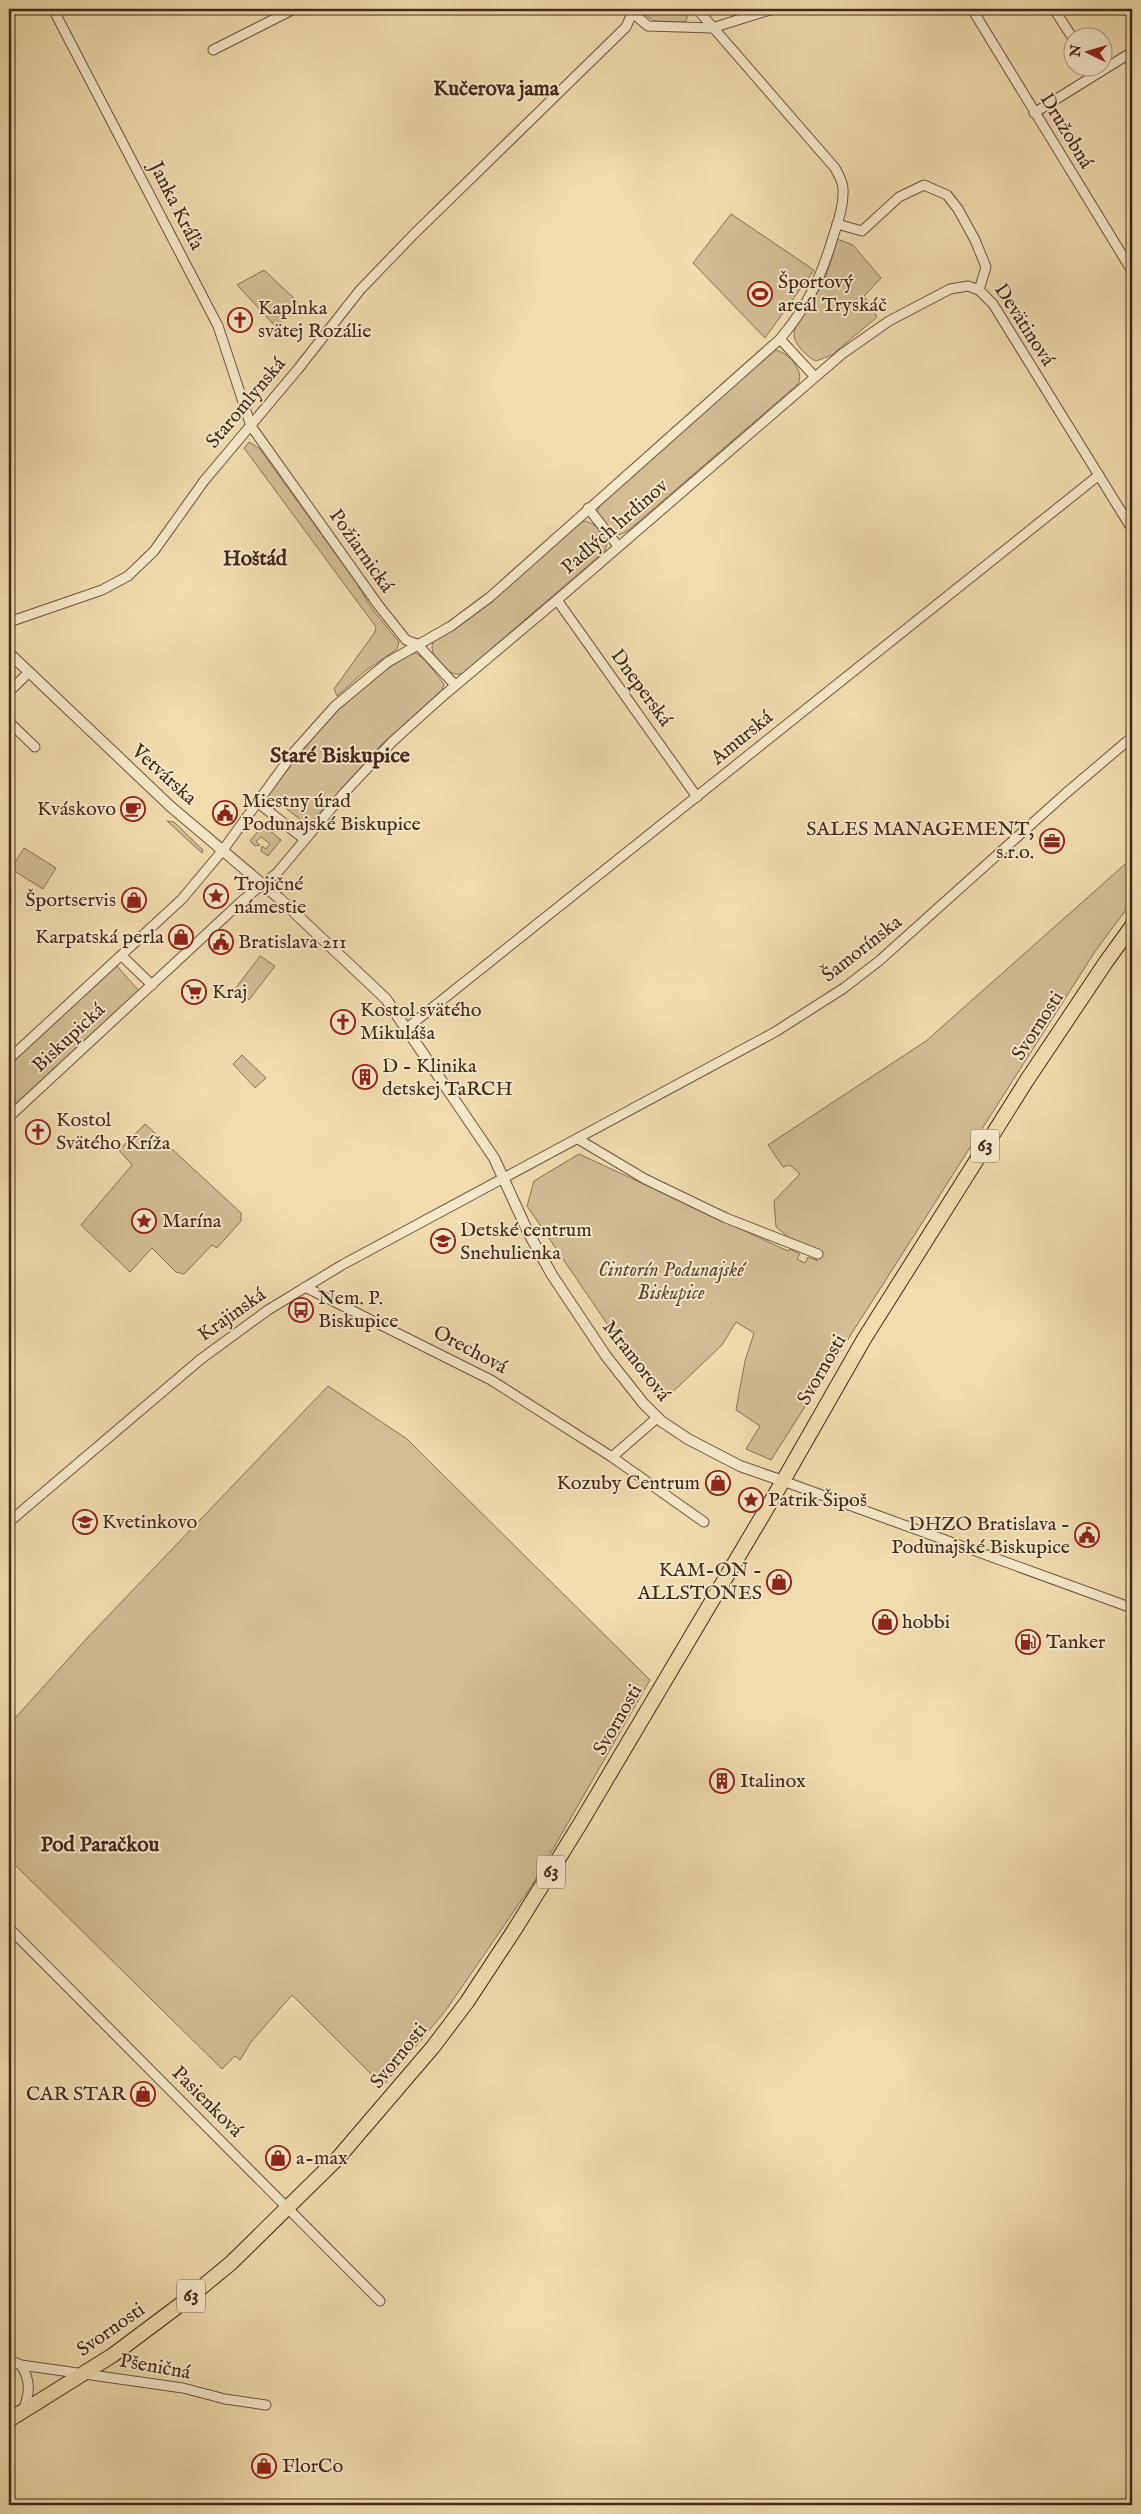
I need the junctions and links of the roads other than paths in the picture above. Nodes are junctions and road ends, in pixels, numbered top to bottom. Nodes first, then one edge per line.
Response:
1 (53, 9) edge
2 (294, 9) edge
3 (696, 9) edge
4 (773, 9) edge
5 (972, 9) edge
6 (1054, 9) edge
7 (632, 11) edge
8 (712, 28) junction
9 (1066, 28) edge
10 (213, 50) dead end
11 (1132, 52) edge
12 (1114, 61) edge
13 (1083, 78) edge
14 (1034, 113) junction
15 (837, 224) junction
16 (1132, 271) edge
17 (979, 290) junction
18 (780, 339) junction
19 (815, 377) junction
20 (251, 426) junction
21 (1098, 475) junction
22 (588, 508) junction
23 (1132, 529) edge
24 (618, 546) junction
25 (557, 600) junction
26 (9, 622) edge
27 (417, 644) junction
28 (9, 653) edge
29 (29, 672) junction
30 (455, 685) junction
31 (9, 692) edge
32 (9, 722) edge
33 (1132, 737) edge
34 (35, 747) dead end
35 (697, 797) junction
36 (257, 802) junction
37 (304, 839) junction
38 (223, 850) junction
39 (263, 885) junction
40 (1132, 926) edge
41 (122, 956) junction
42 (152, 985) junction
43 (407, 1028) junction
44 (9, 1059) edge
45 (9, 1116) edge
46 (578, 1139) junction
47 (504, 1178) junction
48 (818, 1254) dead end
49 (305, 1288) junction
50 (658, 1417) junction
51 (612, 1457) junction
52 (782, 1481) junction
53 (9, 1522) edge
54 (704, 1522) dead end
55 (1132, 1608) edge
56 (9, 1928) edge
57 (288, 2208) junction
58 (380, 2301) dead end
59 (9, 2360) edge
60 (21, 2365) junction
61 (84, 2373) junction
62 (266, 2405) dead end
63 (23, 2411) junction
64 (9, 2420) edge

1 - 20 street, Janka Kráľa
2 - 10 street
3 - 8 street
4 - 8 street
5 - 14 street, Družobná
6 - 9 street
7 - 8 street
7 - 20 street, Staromlynská
8 - 15 street, Padlých hrdinov
11 - 12 street
13 - 14 street
14 - 16 street, Družobná
15 - 17 street, Devätinová
15 - 18 street, Padlých hrdinov
17 - 19 street, Padlých hrdinov
17 - 21 street, Devätinová
18 - 19 street
18 - 22 street, Padlých hrdinov
19 - 24 street, Padlých hrdinov
20 - 26 street, Staromlynská
20 - 27 street, Požiarnická
21 - 23 street, Devätinová
21 - 35 street, Amurská
22 - 24 street
22 - 27 street, Padlých hrdinov
24 - 25 street, Padlých hrdinov
25 - 30 street, Padlých hrdinov
25 - 35 street, Dneperská
27 - 30 street, Požiarnická
27 - 36 street, Padlých hrdinov
28 - 29 street, Vetvárska
29 - 31 street
29 - 38 street, Vetvárska
30 - 37 street, Padlých hrdinov
32 - 34 street
33 - 46 street, Šamorínska
35 - 43 street, Amurská
36 - 37 street
36 - 38 street
37 - 39 street
38 - 39 street, Vetvárska
38 - 41 street
39 - 42 street
39 - 43 street, Vetvárska
40 - 52 main road, Svornosti / 63
41 - 42 street
41 - 44 street, Biskupická
42 - 45 street, Biskupická
43 - 47 street, Vetvárska
46 - 47 street, Šamorínska
46 - 48 street
47 - 49 street, Krajinská
47 - 50 street, Mramorová
49 - 51 street, Orechová
49 - 53 street, Krajinská
50 - 51 street
50 - 52 street, Mramorová
51 - 54 street, Orechová
52 - 55 street
52 - 57 main road, Svornosti / 63
56 - 57 street, Pasienková
57 - 58 street, Pasienková
57 - 61 main road, Svornosti / 63
59 - 60 street, Pšeničná
60 - 61 street, Pšeničná
60 - 63 street
61 - 62 street, Pšeničná
61 - 63 main road, Svornosti / 63
63 - 64 main road, Svornosti / 63

